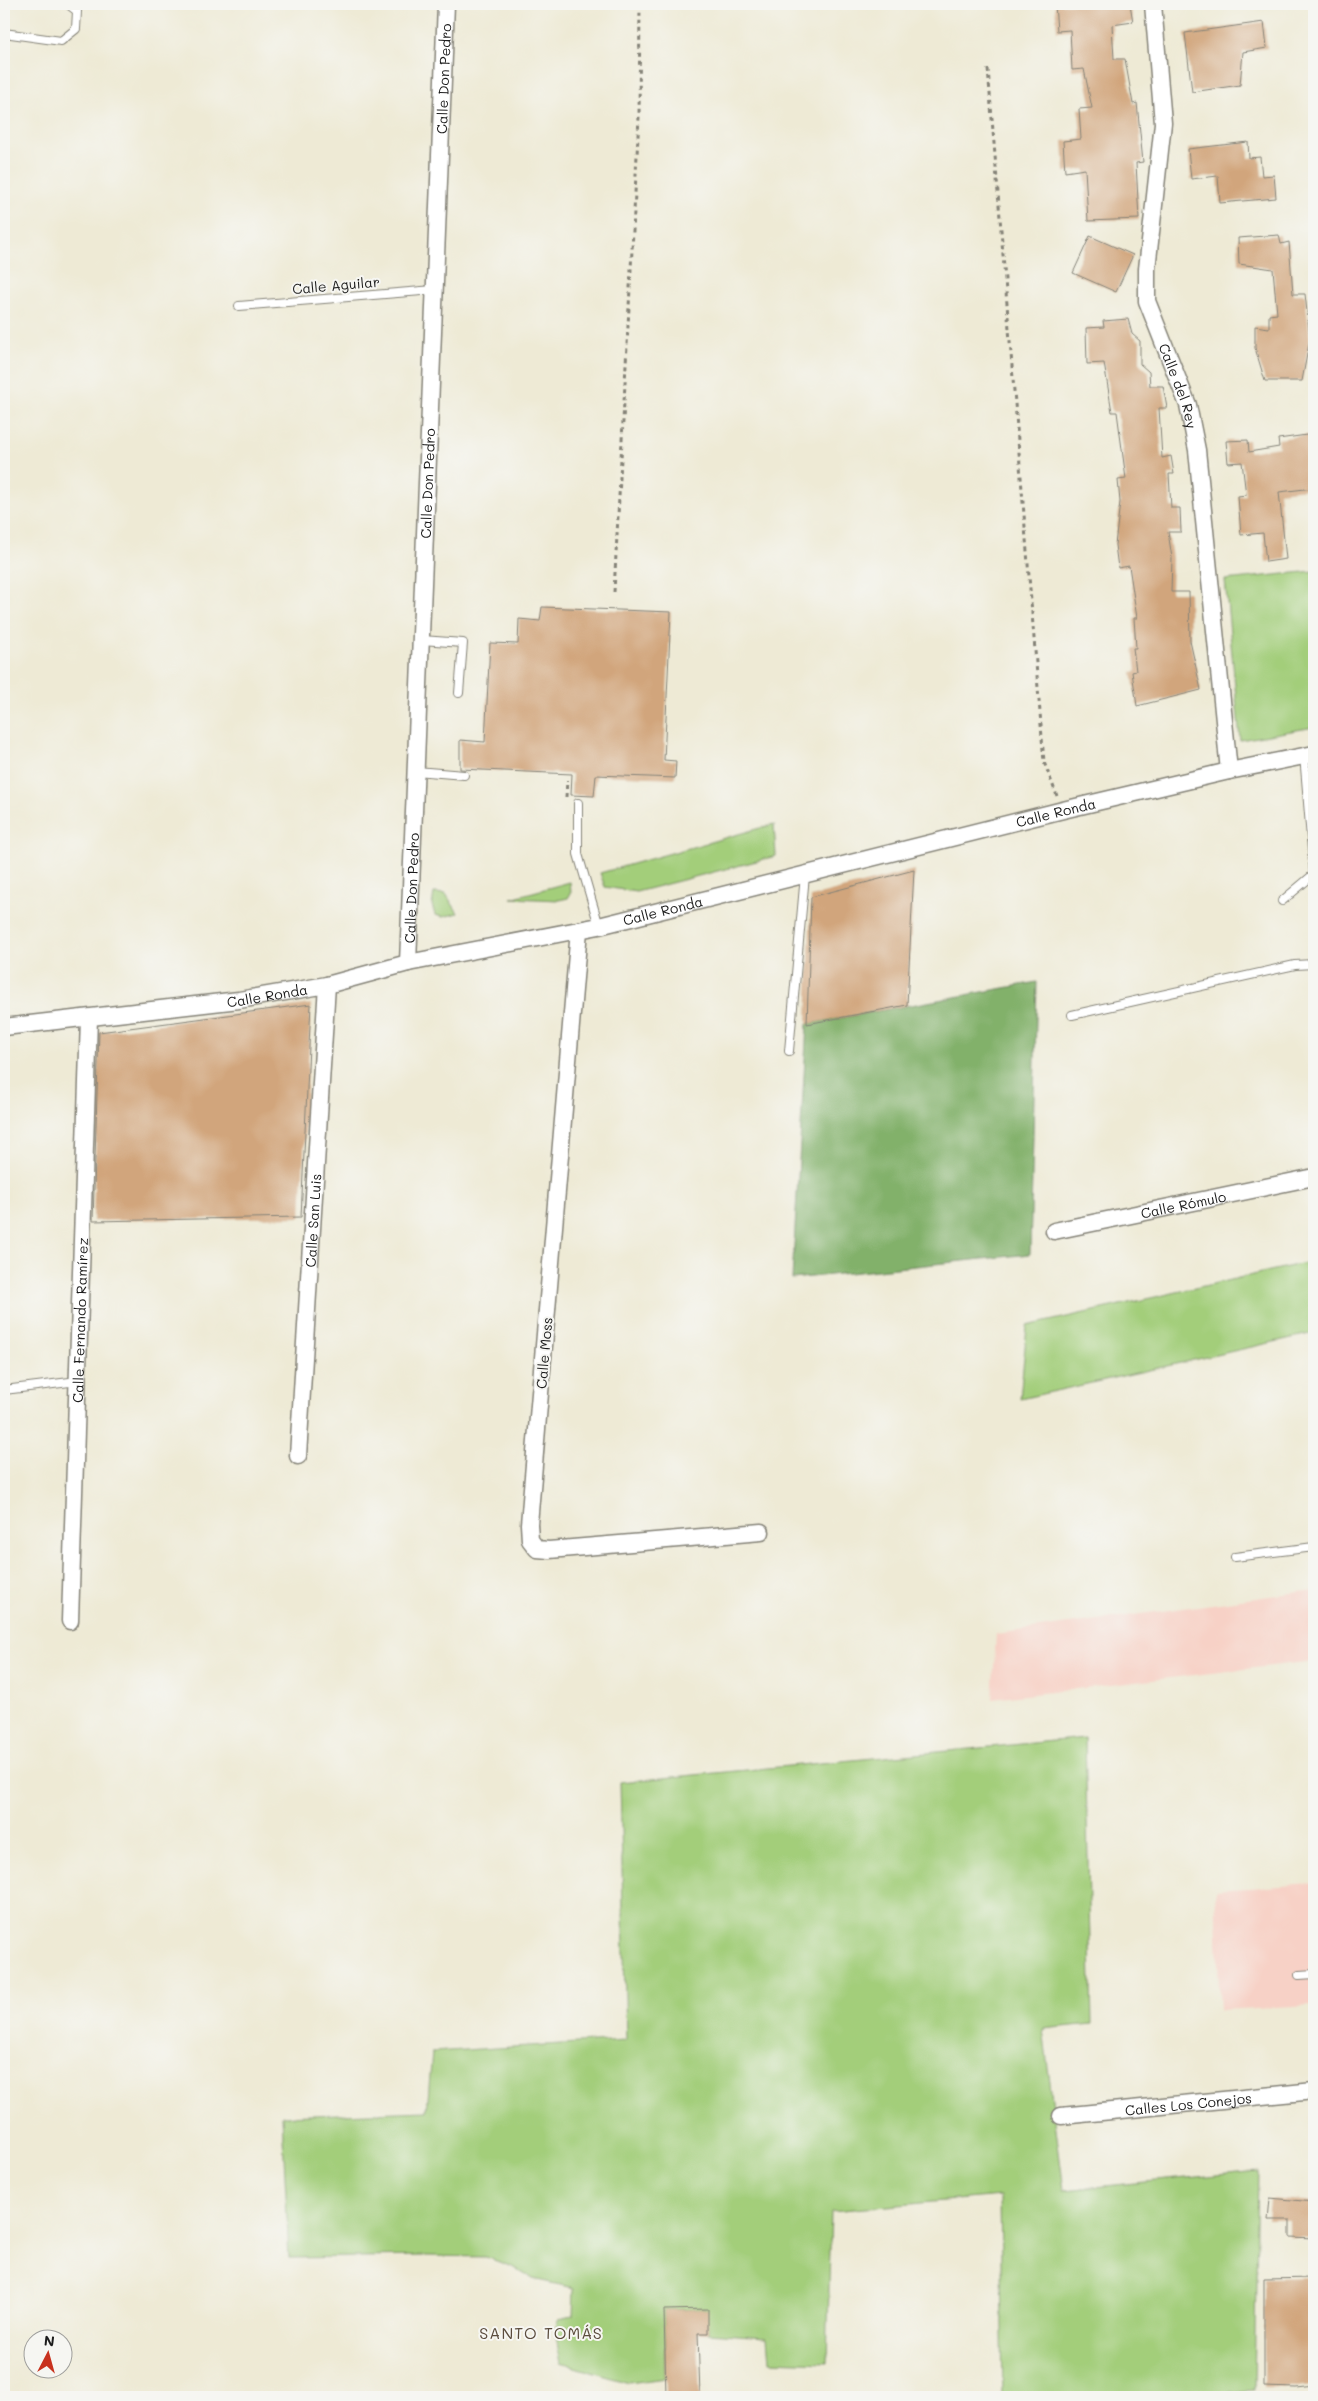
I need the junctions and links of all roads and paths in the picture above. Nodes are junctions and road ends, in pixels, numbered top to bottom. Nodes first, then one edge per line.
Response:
1 (68, 4) edge
2 (446, 4) edge
3 (640, 4) edge
4 (1153, 4) edge
5 (4, 33) edge
6 (988, 69) dead end
7 (434, 290) junction
8 (239, 306) dead end
9 (614, 592) dead end
10 (422, 640) junction
11 (459, 693) dead end
12 (1309, 754) edge
13 (416, 771) junction
14 (1229, 771) junction
15 (464, 775) dead end
16 (578, 803) dead end
17 (1063, 810) junction
18 (1314, 874) edge
19 (805, 875) junction
20 (1282, 901) dead end
21 (599, 926) junction
22 (579, 930) junction
23 (408, 963) junction
24 (1314, 964) edge
25 (326, 985) junction
26 (1072, 1015) dead end
27 (88, 1018) junction
28 (4, 1027) edge
29 (789, 1051) dead end
30 (1314, 1177) edge
31 (1054, 1231) dead end
32 (78, 1382) junction
33 (4, 1390) edge
34 (298, 1456) dead end
35 (761, 1532) dead end
36 (1314, 1547) edge
37 (1234, 1557) dead end
38 (70, 1621) dead end
39 (1299, 1974) dead end
40 (1314, 1974) edge
41 (1314, 2091) edge
42 (1061, 2116) dead end

1 - 5 lane
2 - 7 street, Calle Don Pedro
3 - 9 path
4 - 14 street, Calle del Rey
6 - 17 path
7 - 8 lane, Calle Aguilar
7 - 10 street, Calle Don Pedro
10 - 11 lane
10 - 13 street, Calle Don Pedro
12 - 14 street, Calle Ronda
12 - 18 lane
13 - 15 lane
13 - 23 street, Calle Don Pedro
14 - 17 street, Calle Ronda
16 - 21 lane
17 - 19 street, Calle Ronda
18 - 20 lane
19 - 21 street, Calle Ronda
19 - 29 lane
21 - 22 street, Calle Ronda
22 - 23 street, Calle Ronda
22 - 35 street, Calle Moss
23 - 25 street, Calle Ronda
24 - 26 lane
25 - 27 street, Calle Ronda
25 - 34 street, Calle San Luis
27 - 28 street, Calle Ronda
27 - 32 street, Calle Fernando Ramírez
30 - 31 street, Calle Rómulo
32 - 33 lane
32 - 38 street, Calle Fernando Ramírez
36 - 37 lane
39 - 40 lane
41 - 42 street, Calles Los Conejos

